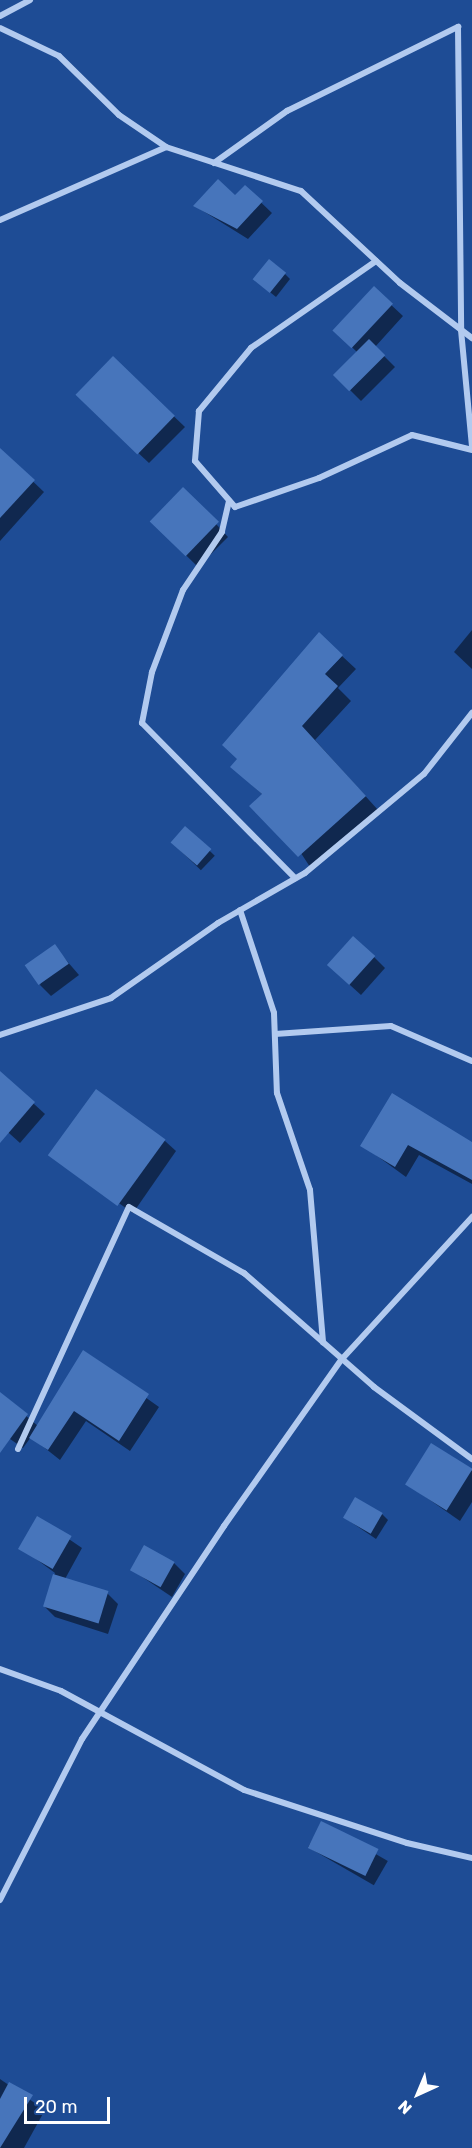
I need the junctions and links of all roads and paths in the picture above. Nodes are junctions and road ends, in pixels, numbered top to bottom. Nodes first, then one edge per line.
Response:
1 (30, 0) edge
2 (0, 16) edge
3 (0, 28) edge
4 (166, 147) junction
5 (214, 163) junction
6 (0, 220) edge
7 (376, 261) junction
8 (461, 330) junction
9 (472, 338) edge
10 (472, 448) edge
11 (229, 501) junction
12 (472, 714) edge
13 (295, 878) junction
14 (240, 910) junction
15 (275, 1034) junction
16 (0, 1035) edge
17 (472, 1061) edge
18 (472, 1217) edge
19 (324, 1343) junction
20 (342, 1359) junction
21 (18, 1449) dead end
22 (472, 1459) edge
23 (0, 1670) edge
24 (101, 1712) junction
25 (472, 1858) edge
26 (0, 1900) edge

1 - 2 street
3 - 4 street
4 - 5 street
4 - 6 street
5 - 7 street
5 - 8 street
7 - 8 street
7 - 11 street
8 - 9 street
8 - 10 street
10 - 11 street
11 - 13 street
12 - 13 street
13 - 14 street
14 - 15 street
14 - 16 street
15 - 17 street
15 - 19 street
18 - 20 street
19 - 20 street
19 - 21 street
20 - 22 street
20 - 24 street
23 - 24 street
24 - 25 street
24 - 26 street

